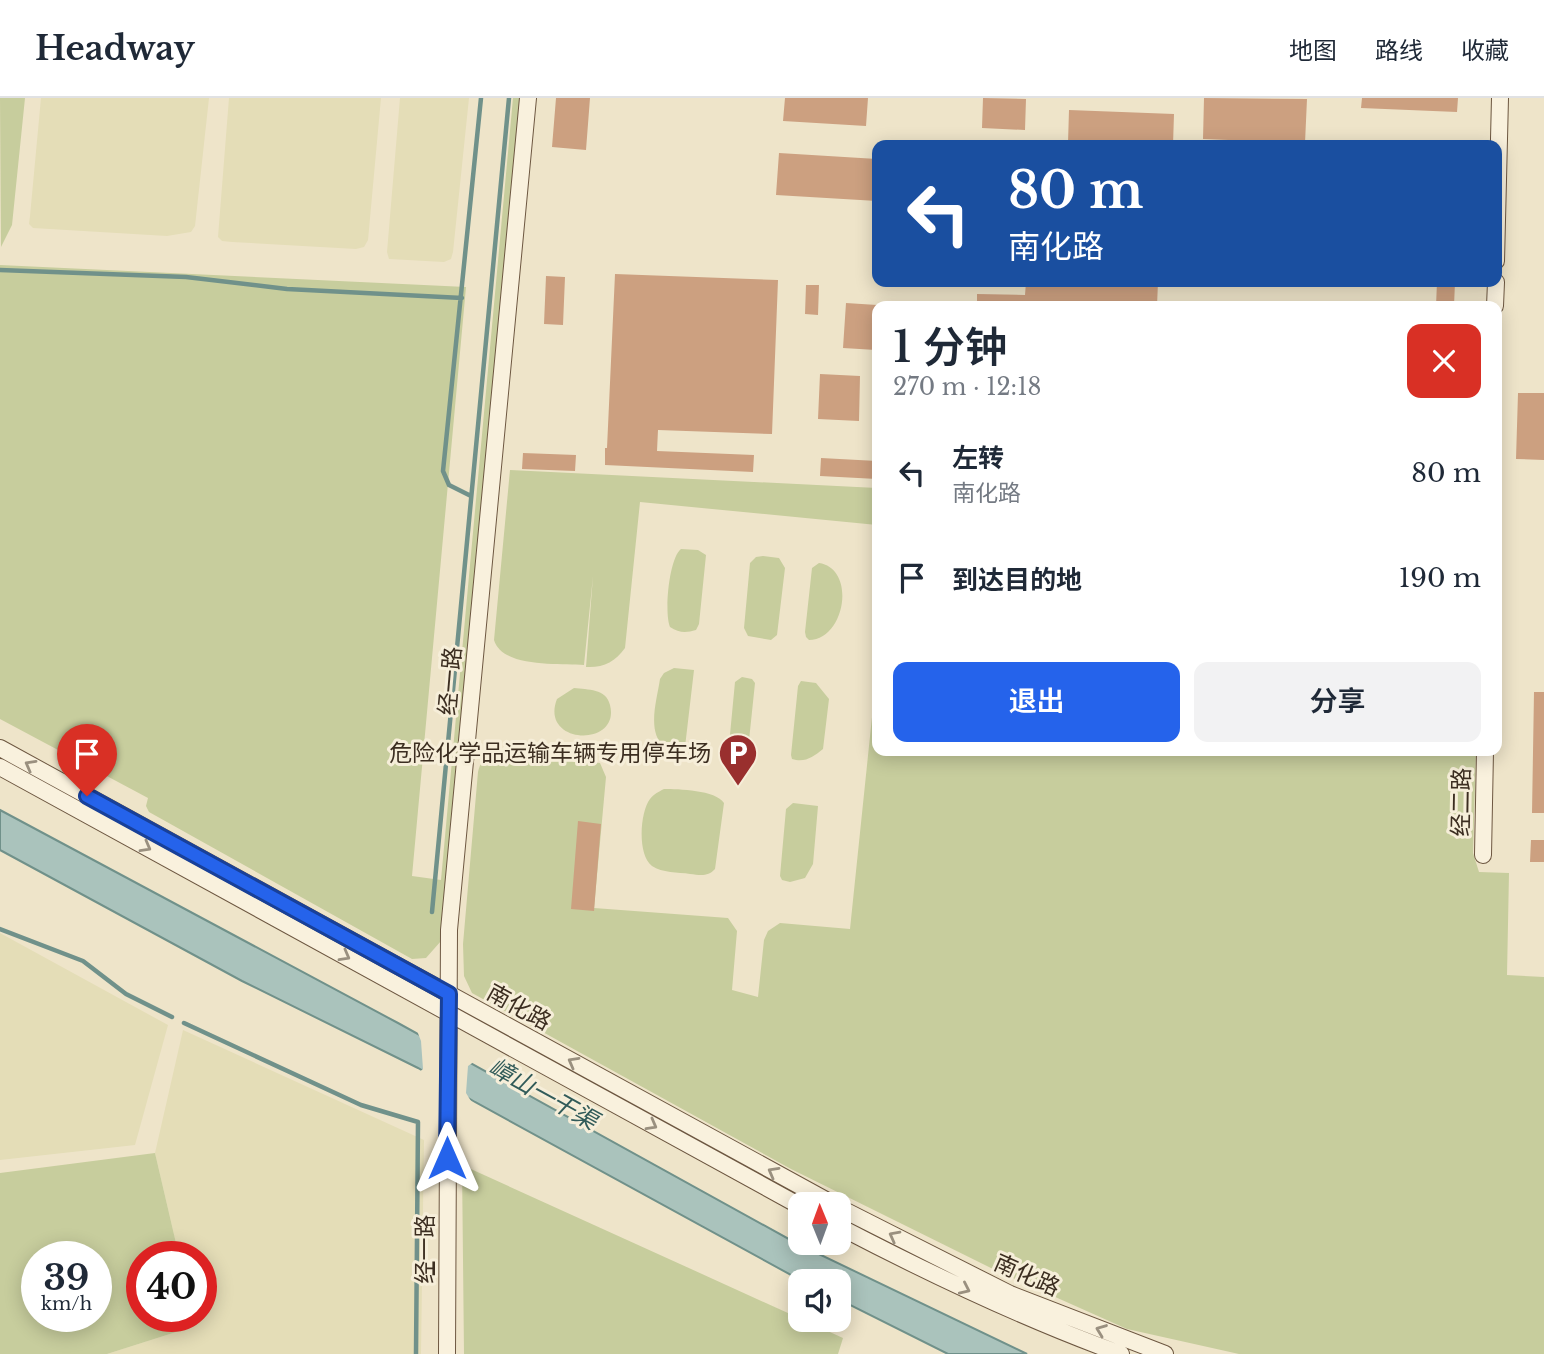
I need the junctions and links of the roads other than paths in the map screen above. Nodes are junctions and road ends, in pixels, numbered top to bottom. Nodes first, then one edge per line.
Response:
1 (528, 98) edge
2 (1500, 98) edge
3 (1499, 140) edge
4 (0, 748) edge
5 (1485, 756) edge
6 (0, 767) edge
7 (1483, 855) dead end
8 (449, 994) junction
9 (449, 1013) junction
10 (811, 1192) edge
11 (788, 1199) edge
12 (851, 1214) edge
13 (851, 1233) edge
14 (447, 1354) edge
15 (1121, 1354) edge
16 (1165, 1354) edge

1 - 8 main road, 经一路
2 - 3 main road
8 -> 4 main road, 南化路
5 - 7 main road, 经二路
6 -> 9 main road, 南化路
8 - 9 main road, 经一路
10 -> 8 main road, 南化路
9 -> 11 main road, 南化路
9 - 14 main road, 经一路
16 -> 12 main road, 南化路
13 -> 15 main road, 南化路

